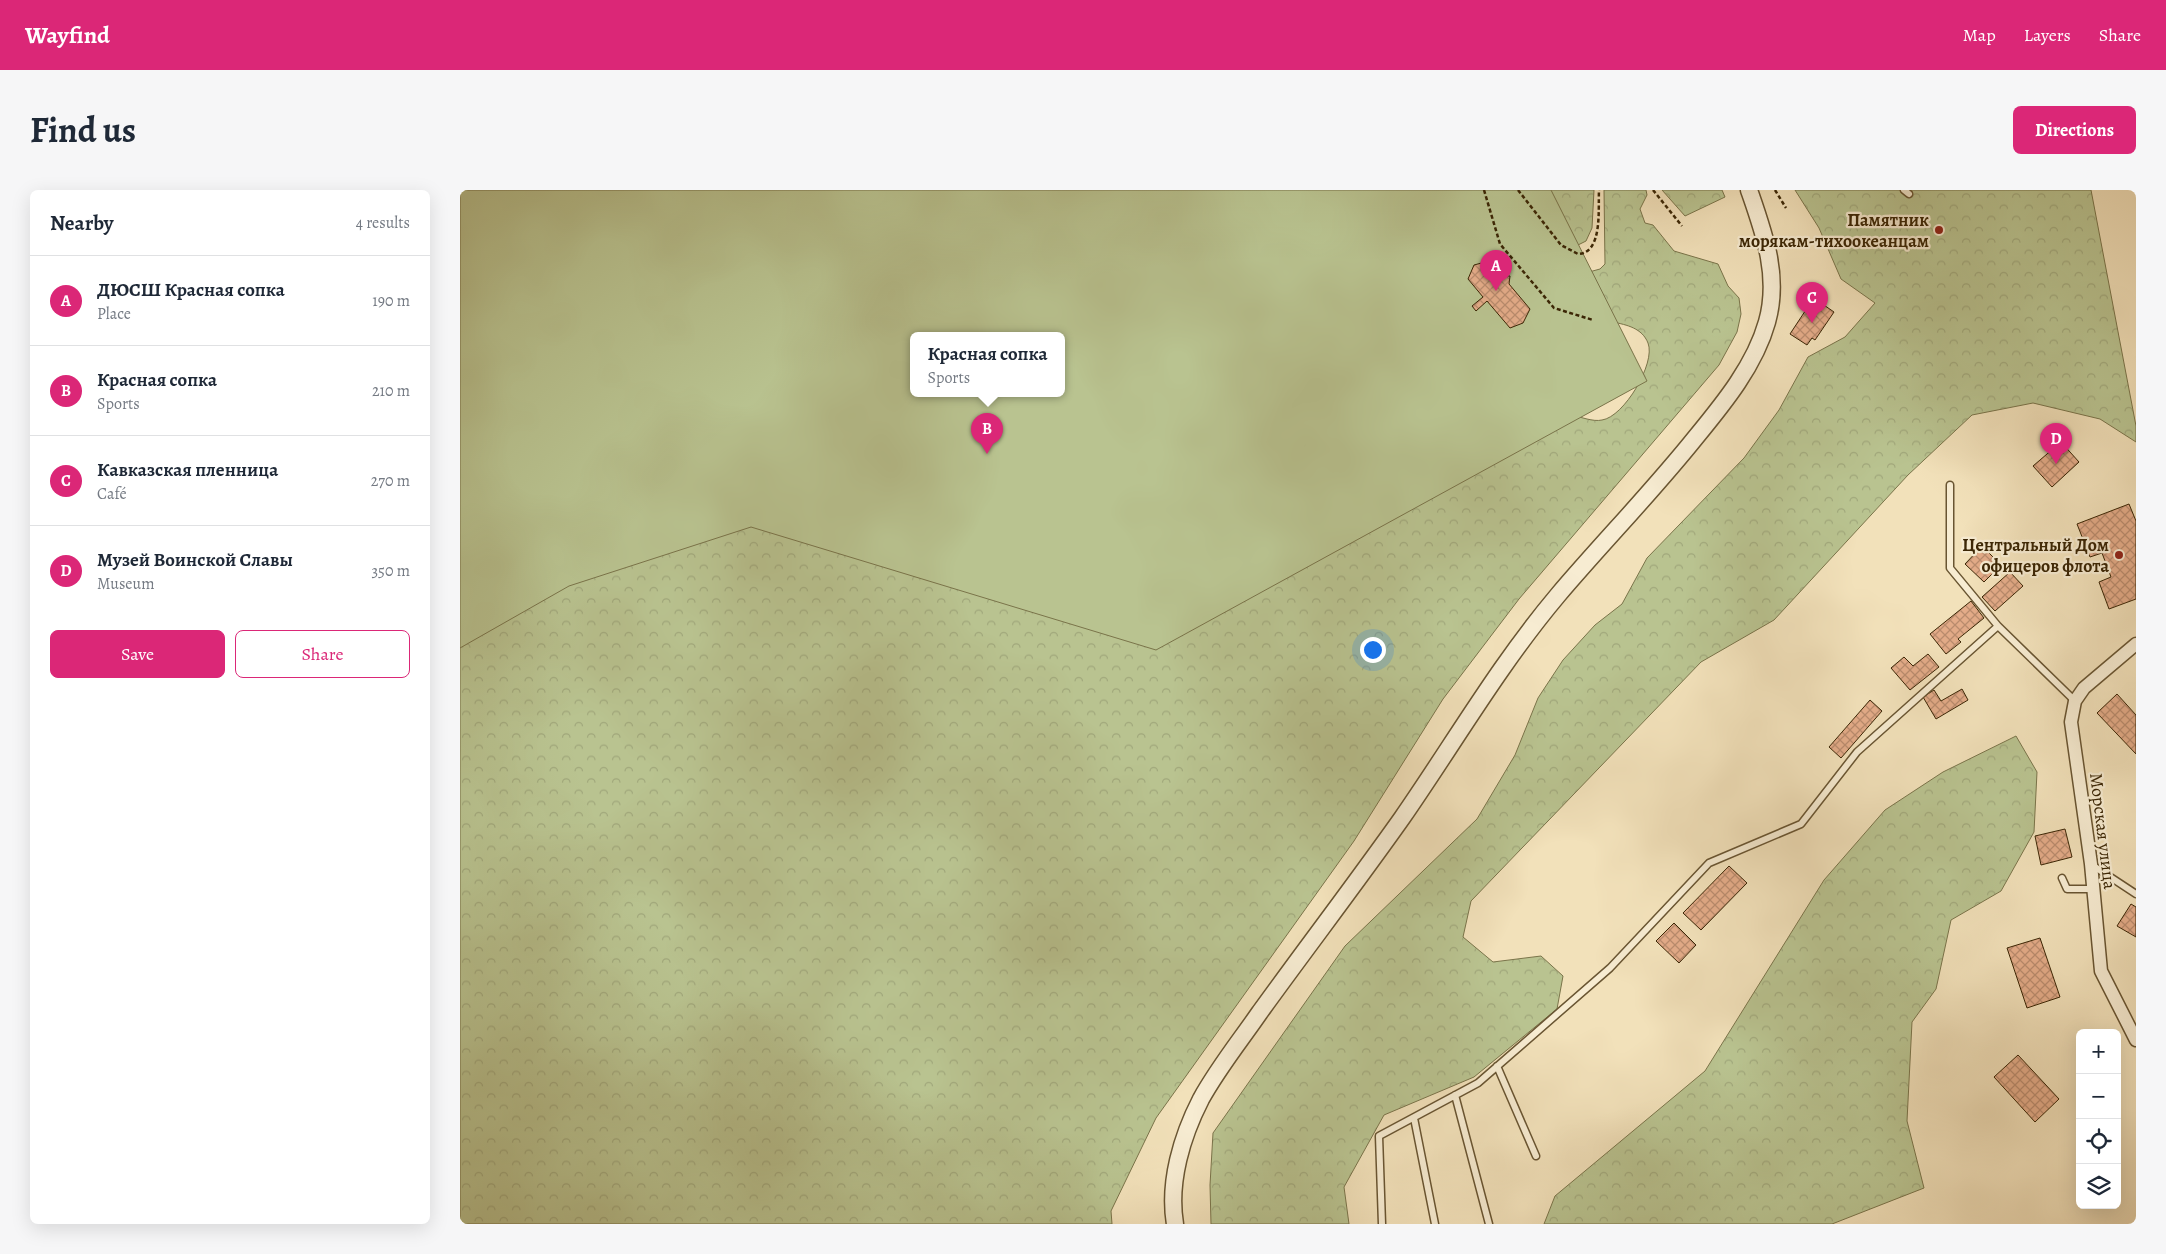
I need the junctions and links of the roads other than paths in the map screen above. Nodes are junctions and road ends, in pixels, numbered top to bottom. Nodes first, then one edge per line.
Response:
1 (1749, 190) edge
2 (1950, 485) dead end
3 (1998, 626) junction
4 (2136, 644) edge
5 (2075, 701) junction
6 (2091, 864) junction
7 (2062, 878) dead end
8 (2093, 889) junction
9 (2136, 894) edge
10 (2136, 1040) edge
11 (1498, 1066) junction
12 (1455, 1095) junction
13 (1414, 1118) junction
14 (1536, 1156) dead end
15 (1175, 1224) edge
16 (1382, 1224) edge
17 (1435, 1224) edge
18 (1489, 1224) edge

1 - 15 street
2 - 3 lane
3 - 5 lane
3 - 11 lane
4 - 5 street
5 - 6 street, Морская улица
6 - 8 street, Морская улица
6 - 9 lane
7 - 8 lane
8 - 10 street, Морская улица
11 - 12 lane
11 - 14 lane
12 - 13 lane
12 - 18 lane
13 - 16 lane
13 - 17 lane

